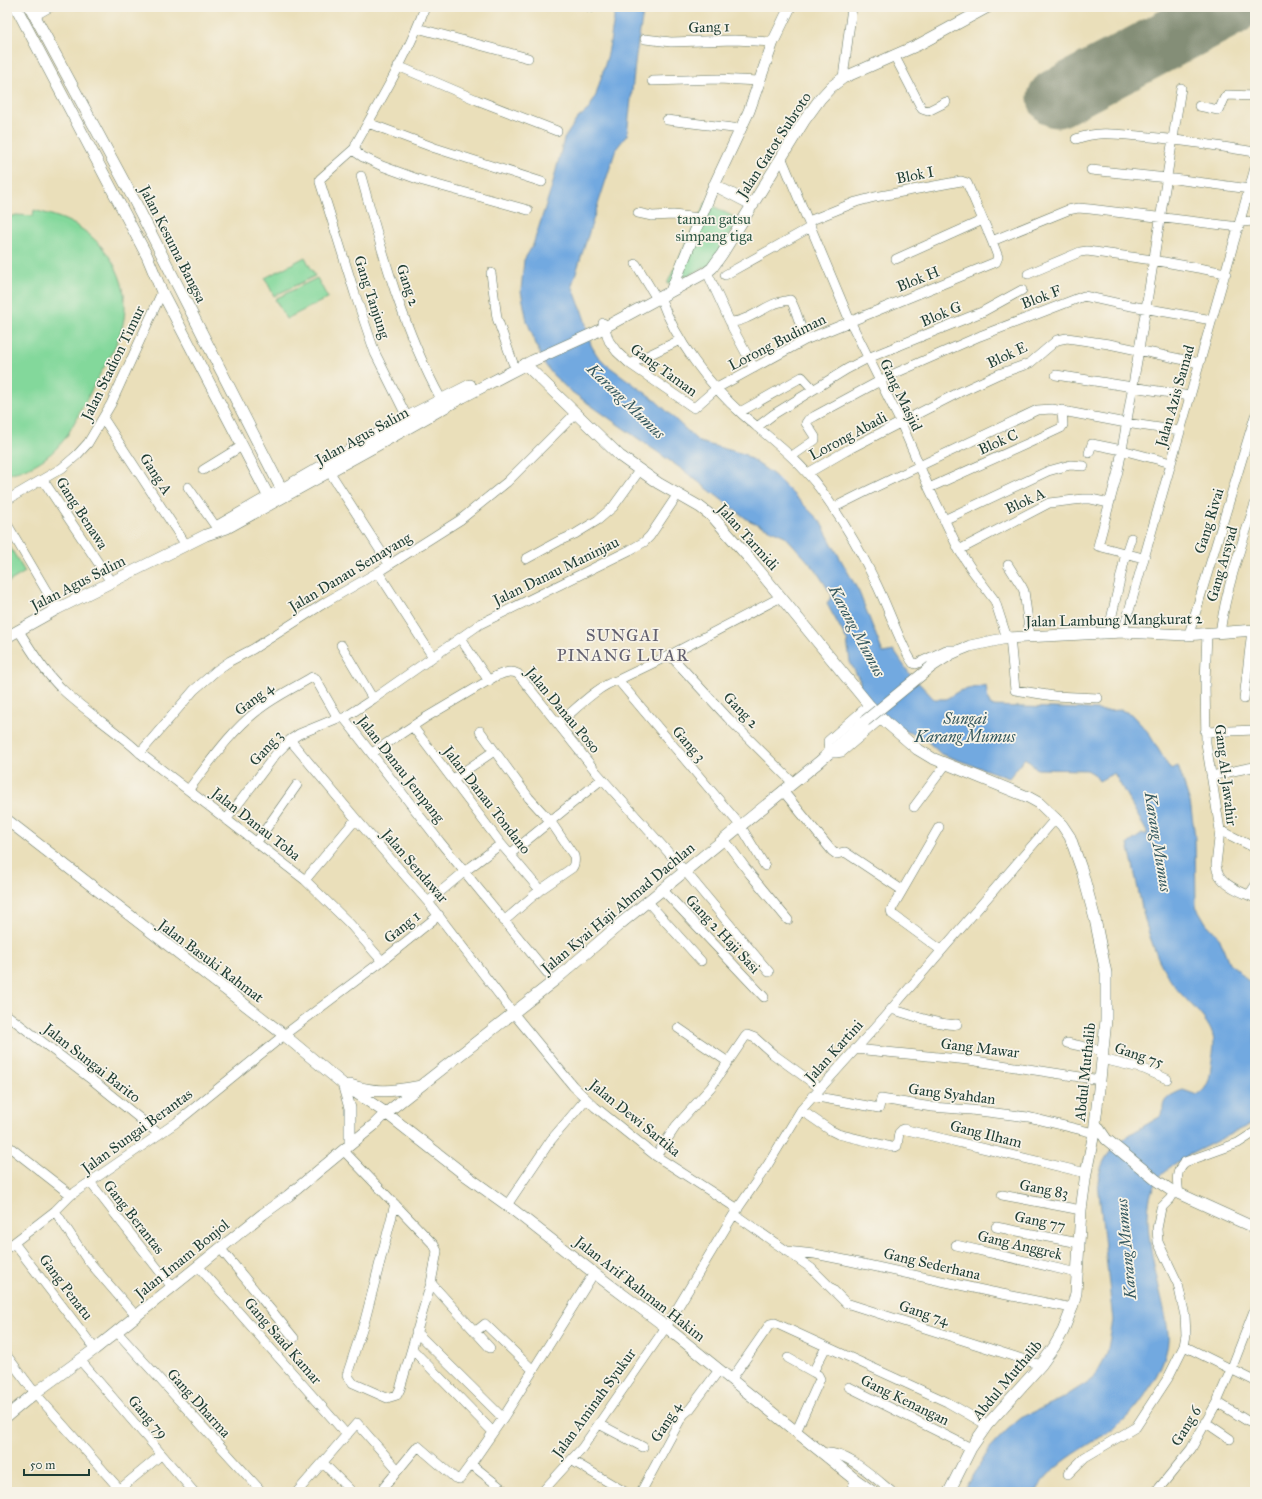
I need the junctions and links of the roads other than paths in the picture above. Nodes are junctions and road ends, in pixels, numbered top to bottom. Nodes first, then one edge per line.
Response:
1 (16, 7) edge
2 (50, 7) edge
3 (425, 7) edge
4 (790, 7) edge
5 (852, 7) edge
6 (988, 7) edge
7 (32, 12) edge
8 (417, 28) junction
9 (645, 39) dead end
10 (773, 42) junction
11 (894, 55) junction
12 (528, 58) dead end
13 (398, 66) junction
14 (843, 78) junction
15 (652, 81) dead end
16 (759, 81) junction
17 (1181, 88) dead end
18 (1255, 96) edge
19 (946, 102) dead end
20 (1199, 106) dead end
21 (667, 120) dead end
22 (368, 123) junction
23 (741, 129) junction
24 (557, 131) dead end
25 (1076, 139) dead end
26 (1174, 139) junction
27 (356, 145) junction
28 (1255, 152) edge
29 (782, 159) junction
30 (1255, 168) edge
31 (1091, 170) dead end
32 (361, 176) dead end
33 (1166, 178) junction
34 (542, 182) dead end
35 (714, 185) junction
36 (1250, 189) junction
37 (134, 200) junction
38 (753, 205) junction
39 (120, 206) junction
40 (528, 210) dead end
41 (638, 213) dead end
42 (1160, 217) junction
43 (700, 218) junction
44 (983, 220) junction
45 (1255, 221) edge
46 (810, 224) junction
47 (1240, 225) junction
48 (992, 241) junction
49 (163, 257) junction
50 (896, 258) dead end
51 (1153, 260) junction
52 (996, 262) joint
53 (151, 264) junction
54 (636, 264) dead end
55 (707, 272) junction
56 (491, 273) dead end
57 (1226, 273) junction
58 (1028, 274) dead end
59 (725, 275) dead end
60 (1022, 290) dead end
61 (671, 291) junction
62 (162, 292) junction
63 (656, 299) junction
64 (1146, 308) junction
65 (1212, 320) junction
66 (850, 321) junction
67 (731, 323) junction
68 (599, 327) junction
69 (680, 340) junction
70 (805, 340) junction
71 (1139, 350) junction
72 (868, 358) junction
73 (528, 360) junction
74 (513, 363) junction
75 (1199, 363) junction
76 (630, 364) junction
77 (754, 368) junction
78 (1056, 375) dead end
79 (486, 381) junction
80 (880, 381) junction
81 (1133, 387) junction
82 (717, 388) junction
83 (813, 389) junction
84 (1190, 396) junction
85 (441, 399) junction
86 (1062, 410) junction
87 (740, 412) junction
88 (576, 414) junction
89 (1255, 416) edge
90 (103, 418) junction
91 (409, 422) junction
92 (901, 423) junction
93 (1126, 423) junction
94 (757, 427) junction
95 (1180, 431) junction
96 (242, 446) junction
97 (1122, 450) junction
98 (1089, 453) dead end
99 (792, 456) junction
100 (1171, 463) junction
101 (919, 466) junction
102 (1084, 466) dead end
103 (204, 470) dead end
104 (329, 471) junction
105 (639, 471) junction
106 (808, 473) junction
107 (43, 480) junction
108 (188, 487) dead end
109 (929, 488) junction
110 (284, 492) junction
111 (678, 494) junction
112 (270, 499) junction
113 (7, 500) edge
114 (1109, 502) junction
115 (1255, 504) edge
116 (833, 508) junction
117 (944, 520) junction
118 (7, 524) edge
119 (216, 527) junction
120 (206, 535) junction
121 (1131, 538) dead end
122 (186, 545) junction
123 (959, 550) junction
124 (1126, 553) junction
125 (1143, 558) junction
126 (526, 559) dead end
127 (389, 564) junction
128 (1008, 565) dead end
129 (378, 572) junction
130 (111, 582) junction
131 (781, 597) junction
132 (57, 609) junction
133 (1254, 630) edge
134 (18, 631) junction
135 (1109, 632) junction
136 (1123, 632) junction
137 (1220, 633) junction
138 (1189, 634) junction
139 (1207, 634) junction
140 (1030, 636) junction
141 (7, 637) edge
142 (460, 638) junction
143 (1008, 638) junction
144 (341, 644) dead end
145 (960, 650) junction
146 (670, 655) junction
147 (433, 657) junction
148 (618, 680) junction
149 (489, 681) junction
150 (1098, 698) dead end
151 (373, 699) junction
152 (1244, 699) dead end
153 (869, 705) junction
154 (341, 718) junction
155 (865, 721) joint
156 (885, 721) junction
157 (558, 724) junction
158 (413, 727) junction
159 (1255, 730) edge
160 (480, 731) dead end
161 (1205, 732) junction
162 (290, 740) junction
163 (494, 751) junction
164 (140, 753) junction
165 (372, 753) junction
166 (829, 753) junction
167 (946, 764) junction
168 (1255, 767) edge
169 (1210, 776) junction
170 (452, 779) junction
171 (602, 779) junction
172 (792, 783) junction
173 (297, 785) dead end
174 (189, 789) junction
175 (783, 791) junction
176 (914, 808) dead end
177 (1056, 818) junction
178 (356, 819) junction
179 (7, 820) edge
180 (226, 820) junction
181 (550, 822) junction
182 (740, 825) junction
183 (939, 827) dead end
184 (1220, 830) junction
185 (724, 839) junction
186 (256, 843) junction
187 (501, 844) junction
188 (1255, 848) edge
189 (510, 854) junction
190 (765, 866) dead end
191 (685, 870) junction
192 (464, 872) junction
193 (305, 880) junction
194 (1255, 886) edge
195 (662, 889) junction
196 (540, 890) junction
197 (902, 890) junction
198 (1252, 897) edge
199 (647, 901) junction
200 (428, 902) junction
201 (439, 915) junction
202 (788, 920) dead end
203 (504, 921) junction
204 (941, 950) junction
205 (382, 961) junction
206 (701, 961) dead end
207 (769, 972) dead end
208 (554, 981) junction
209 (764, 997) dead end
210 (891, 1009) junction
211 (514, 1014) junction
212 (7, 1015) edge
213 (958, 1024) dead end
214 (678, 1028) dead end
215 (284, 1035) junction
216 (1067, 1043) dead end
217 (855, 1049) junction
218 (1103, 1055) junction
219 (728, 1062) junction
220 (1166, 1079) dead end
221 (1100, 1080) junction
222 (341, 1083) junction
223 (422, 1085) junction
224 (820, 1088) junction
225 (812, 1096) junction
226 (586, 1099) junction
227 (800, 1110) junction
228 (386, 1113) junction
229 (1095, 1128) junction
230 (1255, 1132) edge
231 (159, 1134) junction
232 (7, 1145) edge
233 (347, 1147) junction
234 (656, 1156) junction
235 (1086, 1173) junction
236 (90, 1182) junction
237 (1174, 1191) junction
238 (71, 1195) junction
239 (1002, 1195) dead end
240 (395, 1204) junction
241 (507, 1205) junction
242 (55, 1210) junction
243 (1081, 1210) junction
244 (736, 1212) junction
245 (1254, 1226) edge
246 (996, 1227) dead end
247 (1079, 1243) junction
248 (10, 1245) edge
249 (956, 1245) dead end
250 (220, 1248) junction
251 (785, 1250) junction
252 (198, 1266) junction
253 (594, 1273) junction
254 (1077, 1274) junction
255 (431, 1283) junction
256 (172, 1287) junction
257 (1072, 1308) junction
258 (1255, 1308) edge
259 (136, 1316) junction
260 (666, 1327) junction
261 (116, 1332) junction
262 (416, 1332) junction
263 (476, 1332) junction
264 (294, 1338) dead end
265 (1184, 1346) junction
266 (826, 1347) junction
267 (490, 1348) dead end
268 (95, 1349) junction
269 (412, 1349) junction
270 (7, 1356) edge
271 (788, 1358) dead end
272 (80, 1360) junction
273 (1041, 1365) junction
274 (533, 1370) junction
275 (719, 1370) junction
276 (1231, 1370) junction
277 (813, 1372) junction
278 (731, 1380) junction
279 (1255, 1381) edge
280 (849, 1387) dead end
281 (35, 1393) junction
282 (1217, 1402) junction
283 (7, 1416) edge
284 (503, 1418) junction
285 (1205, 1422) junction
286 (1249, 1422) dead end
287 (599, 1424) junction
288 (987, 1425) junction
289 (494, 1432) junction
290 (796, 1432) junction
291 (347, 1435) junction
292 (1230, 1439) dead end
293 (643, 1447) dead end
294 (971, 1448) junction
295 (822, 1453) junction
296 (161, 1455) junction
297 (571, 1460) junction
298 (323, 1463) junction
299 (471, 1464) junction
300 (398, 1470) junction
301 (1068, 1474) dead end
302 (864, 1487) edge
303 (121, 1491) edge
304 (194, 1492) edge
305 (262, 1492) edge
306 (297, 1492) edge
307 (352, 1492) edge
308 (380, 1492) edge
309 (506, 1492) edge
310 (542, 1492) edge
311 (625, 1492) edge
312 (641, 1492) edge
313 (850, 1492) edge
314 (892, 1492) edge
315 (949, 1492) edge
316 (1156, 1492) edge

1 - 39 street, Jalan Kesuma Bangsa
2 - 7 street
3 - 8 street
4 - 10 street
5 - 14 street
6 - 11 street, Jalan Gatot Subroto
7 - 37 street, Jalan Kesuma Bangsa
8 - 12 street
8 - 13 street
9 - 10 street, Gang 1
10 - 16 street
11 - 14 street, Jalan Gatot Subroto
11 - 19 street
13 - 22 street
13 - 24 street
14 - 29 street, Jalan Gatot Subroto
15 - 16 street
16 - 23 street
17 - 26 street
18 - 20 street
21 - 23 street
22 - 27 street
22 - 34 street
23 - 35 street
25 - 26 street
26 - 28 street
26 - 33 street
27 - 40 street
27 - 91 street, Gang Tanjung
29 - 38 street, Jalan Gatot Subroto
29 - 46 street, Gang Masjid
30 - 36 street, Jalan Azis Samad
31 - 33 street
32 - 85 street, Gang 2
33 - 36 street
33 - 42 street
35 - 38 street
35 - 43 street
36 - 47 street, Jalan Azis Samad
37 - 39 street
37 - 49 street, Jalan Kesuma Bangsa
38 - 55 street, Jalan Gatot Subroto
39 - 53 street, Jalan Kesuma Bangsa
41 - 43 street
42 - 47 street
42 - 48 street
42 - 51 street
43 - 61 street
44 - 46 street, Blok I
44 - 48 street, Blok I
44 - 50 street
45 - 47 street
46 - 59 street, Blok I
46 - 66 street, Gang Masjid
47 - 57 street, Jalan Azis Samad
48 - 52 street, Blok I
49 - 53 street
49 - 110 street, Jalan Kesuma Bangsa
51 - 57 street
51 - 58 street
51 - 64 street
52 - 66 street, Blok H
53 - 62 street, Jalan Kesuma Bangsa
54 - 63 street
55 - 61 street, Jalan Gatot Subroto
55 - 67 street
56 - 74 street
57 - 65 street, Jalan Azis Samad
60 - 72 street, Blok G
61 - 63 street, Jalan Gatot Subroto
62 - 90 street, Jalan Stadion Timur
62 - 96 street, Jalan Kesuma Bangsa
63 - 68 street, Jalan Gatot Subroto
63 - 69 street
64 - 65 street, Blok F
64 - 71 street
64 - 80 street, Blok F
65 - 75 street, Jalan Azis Samad
66 - 70 street, Lorong Budiman
66 - 72 street, Gang Masjid
67 - 70 street
67 - 77 street
68 - 73 street, Jalan Gatot Subroto
68 - 76 street, Gang Taman
69 - 76 street
69 - 82 street
70 - 77 street, Lorong Budiman
71 - 75 street, Blok E
71 - 81 street
71 - 92 street, Blok E
72 - 80 street, Gang Masjid
72 - 83 street, Blok G
73 - 74 street, Jalan Agus Salim
73 - 79 street, Jalan Agus Salim
73 - 88 street, Jalan Tarmidi
74 - 79 street, Jalan Agus Salim
75 - 84 street, Jalan Azis Samad
76 - 82 street, Gang Taman
77 - 82 street, Lorong Budiman
78 - 81 street
79 - 85 street, Jalan Agus Salim
79 - 91 street, Jalan Agus Salim
80 - 92 street, Gang Masjid
80 - 99 street, Blok F
81 - 84 street
81 - 93 street
82 - 87 street
83 - 87 street
83 - 94 street, Blok G
84 - 95 street, Jalan Azis Samad
85 - 91 street, Jalan Agus Salim
86 - 93 street
86 - 101 street
86 - 109 street, Blok C
87 - 94 street
88 - 105 street, Jalan Tarmidi
88 - 127 street, Jalan Danau Semayang
89 - 138 street, Gang Rivai
90 - 107 street, Jalan Stadion Timur
90 - 122 street, Gang A
91 - 104 street, Jalan Agus Salim
91 - 110 street, Jalan Agus Salim
92 - 101 street, Gang Masjid
92 - 106 street, Lorong Abadi
93 - 95 street
93 - 97 street
94 - 99 street
95 - 100 street, Jalan Azis Samad
96 - 103 street
96 - 112 street, Jalan Kesuma Bangsa
97 - 98 street
97 - 100 street
97 - 114 street
99 - 106 street
100 - 125 street, Jalan Azis Samad
101 - 109 street, Gang Masjid
101 - 116 street
102 - 117 street
104 - 110 street, Jalan Agus Salim
104 - 127 street
105 - 111 street, Jalan Tarmidi
105 - 126 street
106 - 116 street
107 - 113 street, Jalan Stadion Timur
107 - 130 street, Gang Benawa
108 - 119 street
109 - 117 street, Gang Masjid
110 - 112 street, Jalan Agus Salim
111 - 131 street, Jalan Tarmidi
111 - 142 street, Jalan Danau Maninjau
112 - 119 street, Jalan Agus Salim
112 - 120 street, Jalan Agus Salim
114 - 123 street, Blok A
114 - 124 street
115 - 137 street, Gang Arsyad
116 - 145 street
117 - 123 street, Gang Masjid
118 - 132 street
119 - 120 street, Jalan Agus Salim
120 - 122 street, Jalan Agus Salim
121 - 124 street
122 - 130 street, Jalan Agus Salim
123 - 143 street, Gang Masjid
124 - 125 street
124 - 135 street
125 - 136 street, Jalan Azis Samad
127 - 129 street, Jalan Danau Semayang
128 - 140 street
129 - 147 street
129 - 164 street, Jalan Danau Semayang
130 - 132 street, Jalan Agus Salim
131 - 146 street
131 - 153 street, Jalan Tarmidi
132 - 134 street, Jalan Agus Salim
133 - 137 street, Jalan Lambung Mangkurat 2
133 - 152 street
134 - 141 street, Jalan Agus Salim
134 - 164 street, Jalan Danau Toba
135 - 136 street, Jalan Lambung Mangkurat 2
135 - 140 street, Jalan Lambung Mangkurat 2
136 - 138 street, Jalan Lambung Mangkurat 2
137 - 139 street, Jalan Lambung Mangkurat 2
138 - 139 street, Jalan Lambung Mangkurat 2
139 - 161 street, Gang Al-Jawahir
140 - 143 street, Jalan Lambung Mangkurat 2
142 - 147 street, Jalan Danau Maninjau
142 - 149 street
143 - 145 street, Jalan Lambung Mangkurat 2
143 - 150 street
144 - 151 street
145 - 155 street, Jalan Lambung Mangkurat 2, bridge
146 - 148 street
146 - 172 street, Gang 2
147 - 151 street, Jalan Danau Jempang
148 - 157 street
148 - 182 street, Gang 3
149 - 157 street, Jalan Danau Poso
149 - 158 street, Jalan Danau Poso
151 - 154 street, Jalan Danau Jempang
153 - 156 street, Jalan Tarmidi
153 - 166 street
154 - 162 street, Gang 3
154 - 165 street, Jalan Danau Jempang
154 - 174 street, Gang 4
155 - 166 street, Jalan Kyai Haji Ahmad Dachlan
156 - 166 street
156 - 167 street, Abdul Muthalib
157 - 171 street, Jalan Danau Poso
158 - 165 street, Jalan Danau Poso
158 - 170 street, Jalan Danau Tondano
159 - 161 street
160 - 163 street
161 - 169 street, Gang Al-Jawahir
162 - 178 street, Jalan Sendawar
162 - 180 street, Gang 3
163 - 170 street
163 - 181 street
164 - 174 street, Jalan Danau Toba
165 - 192 street, Jalan Danau Jempang
166 - 172 street, Jalan Kyai Haji Ahmad Dachlan
167 - 176 street
167 - 177 street, Abdul Muthalib
168 - 169 street
169 - 184 street, Gang Al-Jawahir
170 - 187 street, Jalan Danau Tondano
171 - 181 street
171 - 191 street, Jalan Danau Poso
172 - 175 street, Jalan Kyai Haji Ahmad Dachlan
173 - 186 street
174 - 180 street, Jalan Danau Toba
175 - 182 street, Jalan Kyai Haji Ahmad Dachlan
175 - 197 street
177 - 204 street, Jalan Kartini
177 - 218 street, Abdul Muthalib
178 - 193 street
178 - 200 street, Jalan Sendawar
179 - 215 street, Jalan Basuki Rahmat
180 - 186 street, Jalan Danau Toba
181 - 189 street
181 - 196 street
182 - 185 street, Jalan Kyai Haji Ahmad Dachlan
182 - 190 street
183 - 197 street
184 - 188 street
184 - 198 street, Gang Al-Jawahir
185 - 191 street, Jalan Kyai Haji Ahmad Dachlan
185 - 202 street
186 - 193 street, Jalan Danau Toba
187 - 189 street, Jalan Danau Tondano
187 - 192 street
189 - 196 street, Jalan Danau Tondano
191 - 195 street, Jalan Kyai Haji Ahmad Dachlan
191 - 207 street
192 - 200 street
192 - 203 street, Jalan Danau Jempang
193 - 205 street, Jalan Danau Toba
194 - 198 street
195 - 199 street, Jalan Kyai Haji Ahmad Dachlan
195 - 209 street, Gang 2 Haji Sasi
196 - 203 street
197 - 204 street
199 - 206 street
199 - 208 street, Jalan Kyai Haji Ahmad Dachlan
200 - 201 street, Jalan Sendawar
201 - 205 street, Gang 1
201 - 211 street, Jalan Sendawar
203 - 208 street, Jalan Danau Jempang
204 - 210 street, Jalan Kartini
205 - 215 street
208 - 211 street, Jalan Kyai Haji Ahmad Dachlan
210 - 213 street
210 - 217 street, Jalan Kartini
211 - 223 street, Jalan Kyai Haji Ahmad Dachlan
211 - 226 street, Jalan Dewi Sartika
212 - 231 street, Jalan Sungai Barito
214 - 219 street
215 - 222 street, Jalan Basuki Rahmat
215 - 231 street, Jalan Sungai Berantas
216 - 218 street, Gang 75
217 - 221 street, Gang Mawar
217 - 224 street, Jalan Kartini
218 - 220 street, Gang 75
218 - 221 street, Abdul Muthalib
219 - 224 street
219 - 234 street
221 - 229 street, Abdul Muthalib
222 - 223 street
222 - 228 street, Jalan Basuki Rahmat
222 - 233 street
223 - 228 street, Jalan Kyai Haji Ahmad Dachlan
224 - 225 street, Jalan Kartini
225 - 227 street, Jalan Kartini
225 - 229 street, Gang Syahdan
226 - 234 street, Jalan Dewi Sartika
226 - 241 street
227 - 235 street, Gang Ilham
227 - 244 street, Jalan Kartini
228 - 233 street, Jalan Imam Bonjol
228 - 241 street, Jalan Arif Rahman Hakim
229 - 235 street, Abdul Muthalib
229 - 237 street
230 - 237 street
231 - 236 street, Jalan Sungai Berantas
232 - 238 street
233 - 240 street
233 - 250 street, Jalan Imam Bonjol
234 - 244 street, Jalan Dewi Sartika
235 - 243 street, Abdul Muthalib
236 - 238 street, Jalan Sungai Berantas
236 - 256 street, Gang Berantas
237 - 245 street
237 - 265 street
238 - 242 street, Jalan Sungai Berantas
239 - 243 street, Gang 83
240 - 255 street
240 - 269 street
241 - 253 street, Jalan Arif Rahman Hakim
242 - 248 street, Jalan Sungai Berantas
242 - 259 street
243 - 247 street, Abdul Muthalib
244 - 251 street, Gang Sederhana
244 - 260 street, Jalan Kartini
246 - 247 street, Gang 77
247 - 254 street, Abdul Muthalib
248 - 268 street, Gang Penatu
249 - 254 street, Gang Anggrek
250 - 252 street, Jalan Imam Bonjol
250 - 264 street
251 - 257 street, Gang Sederhana
251 - 273 street, Gang 74
252 - 256 street, Jalan Imam Bonjol
252 - 291 street, Gang Saad Kamar
253 - 260 street, Jalan Arif Rahman Hakim
253 - 274 street
254 - 257 street, Abdul Muthalib
255 - 262 street
255 - 263 street
256 - 259 street, Jalan Imam Bonjol
257 - 273 street, Abdul Muthalib
258 - 276 street
259 - 261 street, Jalan Imam Bonjol
260 - 275 street, Jalan Arif Rahman Hakim
260 - 287 street, Jalan Aminah Syukur
261 - 268 street, Jalan Imam Bonjol
261 - 305 street, Gang Dharma
262 - 269 street
262 - 284 street
263 - 267 street
263 - 274 street
265 - 276 street
265 - 301 street
266 - 277 street
266 - 278 street
266 - 288 street
268 - 272 street, Jalan Imam Bonjol
269 - 289 street
270 - 281 street
271 - 277 street
272 - 281 street, Jalan Imam Bonjol
272 - 296 street, Gang 79
273 - 288 street, Abdul Muthalib
274 - 284 street
275 - 278 street, Jalan Arif Rahman Hakim
275 - 312 street, Gang 4
276 - 279 street
276 - 282 street, Gang 6
277 - 290 street
278 - 290 street, Jalan Arif Rahman Hakim
280 - 294 street, Gang Kenangan
281 - 283 street, Jalan Imam Bonjol
281 - 303 street
282 - 285 street, Gang 6
282 - 286 street
284 - 289 street
285 - 292 street
285 - 316 street, Gang 6
287 - 293 street
287 - 297 street, Jalan Aminah Syukur
288 - 294 street, Abdul Muthalib
289 - 299 street
290 - 295 street, Jalan Arif Rahman Hakim
291 - 298 street
291 - 300 street
294 - 315 street, Abdul Muthalib
295 - 302 street, Jalan Arif Rahman Hakim
295 - 314 street
296 - 303 street
296 - 304 street, Gang 79
297 - 310 street, Jalan Aminah Syukur
297 - 311 street
298 - 306 street
298 - 307 street
299 - 300 street
299 - 309 street
300 - 308 street
302 - 313 street

